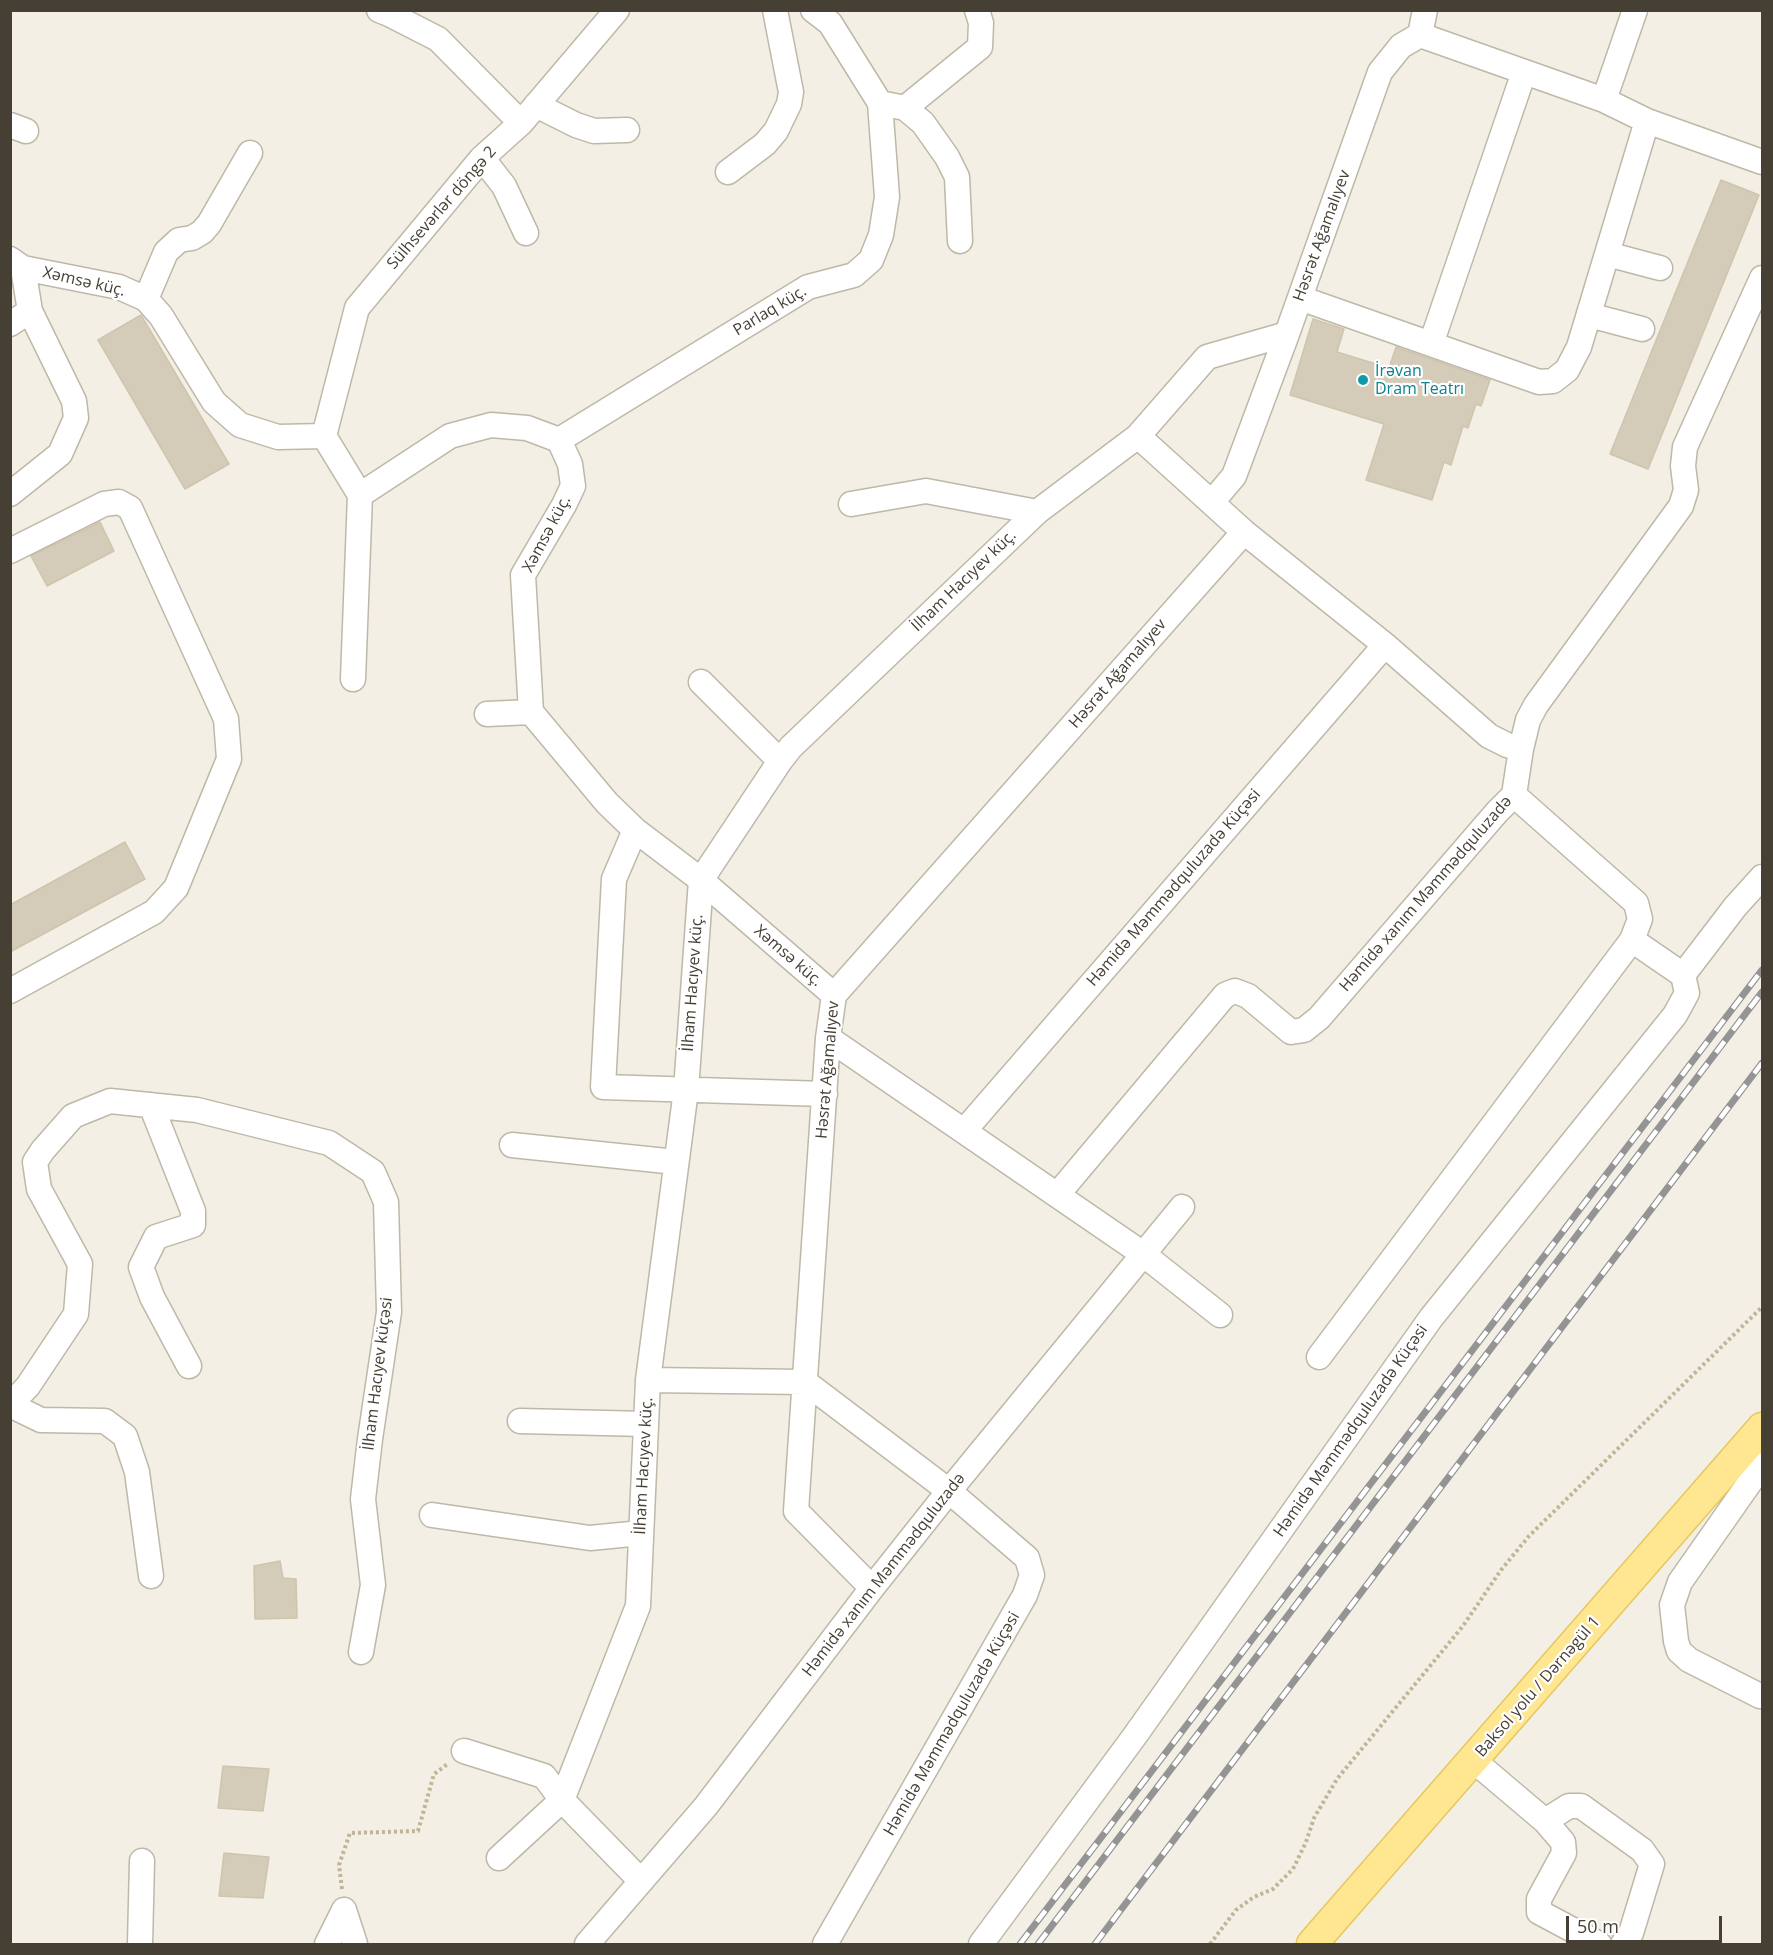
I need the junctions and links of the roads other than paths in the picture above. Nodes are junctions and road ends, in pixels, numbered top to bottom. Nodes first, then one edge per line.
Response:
1 (379, 10) edge
2 (617, 10) edge
3 (775, 10) edge
4 (813, 10) edge
5 (977, 10) edge
6 (1425, 10) edge
7 (1635, 10) edge
8 (1420, 35) junction
9 (1524, 72) junction
10 (1604, 100) junction
11 (880, 103) junction
12 (905, 108) junction
13 (528, 114) junction
14 (1647, 121) junction
15 (627, 130) dead end
16 (250, 153) dead end
17 (482, 158) junction
18 (1762, 162) edge
19 (728, 172) dead end
20 (526, 233) dead end
21 (960, 241) dead end
22 (1607, 254) junction
23 (17, 264) edge
24 (1660, 268) dead end
25 (1761, 285) edge
26 (1299, 298) junction
27 (146, 299) junction
28 (1589, 315) junction
29 (20, 318) edge
30 (1642, 329) dead end
31 (1287, 334) junction
32 (1431, 344) junction
33 (324, 436) junction
34 (1138, 436) junction
35 (559, 440) junction
36 (10, 494) edge
37 (360, 495) junction
38 (1212, 502) junction
39 (851, 504) dead end
40 (1037, 512) junction
41 (1244, 532) junction
42 (10, 551) edge
43 (1384, 645) junction
44 (353, 679) dead end
45 (701, 682) dead end
46 (531, 712) junction
47 (487, 714) dead end
48 (1521, 749) junction
49 (780, 761) junction
50 (1514, 795) junction
51 (635, 830) junction
52 (1762, 877) edge
53 (701, 880) junction
54 (1632, 940) junction
55 (1683, 975) junction
56 (10, 991) edge
57 (834, 995) junction
58 (828, 1038) junction
59 (686, 1090) junction
60 (825, 1094) junction
61 (151, 1105) junction
62 (964, 1131) junction
63 (512, 1144) dead end
64 (676, 1162) junction
65 (1056, 1195) junction
66 (1182, 1207) dead end
67 (1143, 1254) junction
68 (1220, 1315) dead end
69 (1319, 1357) dead end
70 (189, 1366) dead end
71 (648, 1380) junction
72 (805, 1382) junction
73 (10, 1405) edge
74 (520, 1421) dead end
75 (646, 1424) junction
76 (1760, 1447) edge
77 (949, 1491) junction
78 (432, 1515) dead end
79 (641, 1533) junction
80 (151, 1576) dead end
81 (872, 1588) junction
82 (361, 1652) dead end
83 (1760, 1696) dead end
84 (464, 1751) road end
85 (1473, 1760) junction
86 (562, 1800) junction
87 (1545, 1821) junction
88 (500, 1858) dead end
89 (142, 1861) dead end
90 (641, 1881) junction
91 (140, 1944) edge
92 (327, 1944) edge
93 (355, 1944) edge
94 (587, 1944) edge
95 (825, 1944) edge
96 (981, 1944) edge
97 (1312, 1944) edge
98 (1599, 1944) edge
99 (1623, 1944) edge

1 - 13 street
2 - 13 street, Sülhsevərlər döngə 2
3 - 19 street
4 - 11 street, Parlaq küç.
5 - 12 street
6 - 8 street
7 - 10 street
8 - 9 street
8 - 26 street, Həsrət Ağamalıyev
9 - 10 street
9 - 32 street
10 - 14 street
11 - 12 street
11 - 35 street, Parlaq küç.
12 - 21 street
13 - 15 street
13 - 17 street, Sülhsevərlər döngə 2
14 - 18 street
14 - 22 street
16 - 27 street
17 - 20 street
17 - 33 street, Sülhsevərlər döngə 2
22 - 24 street
22 - 28 street
23 - 27 street, Xəmsə küç.
23 - 29 street
25 - 48 street, Həmidə xanım Məmmədquluzadə
26 - 31 street, Həsrət Ağamalıyev
26 - 32 street
27 - 33 street, Xəmsə küç.
28 - 30 street
28 - 32 street
29 - 36 street
31 - 34 street, İlham Hacıyev küç.
31 - 38 street, Həsrət Ağamalıyev
33 - 37 street
34 - 38 street
34 - 40 street, İlham Hacıyev küç.
35 - 37 street
35 - 46 street, Xəmsə küç.
37 - 44 street
38 - 41 street
39 - 40 street
40 - 49 street, İlham Hacıyev küç.
41 - 43 street
41 - 57 street, Həsrət Ağamalıyev
42 - 56 street
43 - 48 street
43 - 62 street, Həmidə Məmmədquluzadə Küçəsi
45 - 49 street
46 - 47 street
46 - 51 street, Xəmsə küç.
48 - 50 street, Həmidə xanım Məmmədquluzadə
49 - 53 street, İlham Hacıyev küç.
50 - 54 street
50 - 65 street, Həmidə xanım Məmmədquluzadə
51 - 53 street, Xəmsə küç.
51 - 59 street
52 - 55 street
53 - 57 street, Xəmsə küç.
53 - 59 street, İlham Hacıyev küç.
54 - 55 street
54 - 69 street
55 - 96 street, Həmidə Məmmədquluzadə Küçəsi
57 - 58 street, Həsrət Ağamalıyev
58 - 60 street, Həsrət Ağamalıyev
58 - 62 street
59 - 60 street
59 - 64 street, İlham Hacıyev küç.
60 - 72 street, Həsrət Ağamalıyev
61 - 70 street
61 - 73 street, İlham Hacıyev küçəsi
61 - 82 street, İlham Hacıyev küçəsi
62 - 65 street
63 - 64 street
64 - 71 street, İlham Hacıyev küç.
65 - 67 street
66 - 67 street, Həmidə xanım Məmmədquluzadə
67 - 68 street
67 - 77 street, Həmidə xanım Məmmədquluzadə
71 - 72 street
71 - 75 street, İlham Hacıyev küç.
72 - 77 street, Həmidə Məmmədquluzadə Küçəsi
72 - 81 street, Həsrət Ağamalıyev
73 - 80 street, İlham Hacıyev küçəsi
74 - 75 street
75 - 79 street, İlham Hacıyev küç.
76 - 83 street
76 - 85 main road, Baksol yolu / Dərnəgül 1
77 - 81 street, Həmidə xanım Məmmədquluzadə
77 - 95 street, Həmidə Məmmədquluzadə Küçəsi
78 - 79 street
79 - 86 street, İlham Hacıyev küç.
81 - 90 street, Həmidə xanım Məmmədquluzadə
84 - 86 street
85 - 87 street
85 - 97 main road, Baksol yolu / Dərnəgül 1
86 - 88 street, İlham Hacıyev küç.
86 - 90 street
87 - 98 street
87 - 99 street
89 - 91 street
90 - 94 street, Həmidə xanım Məmmədquluzadə
92 - 93 street

